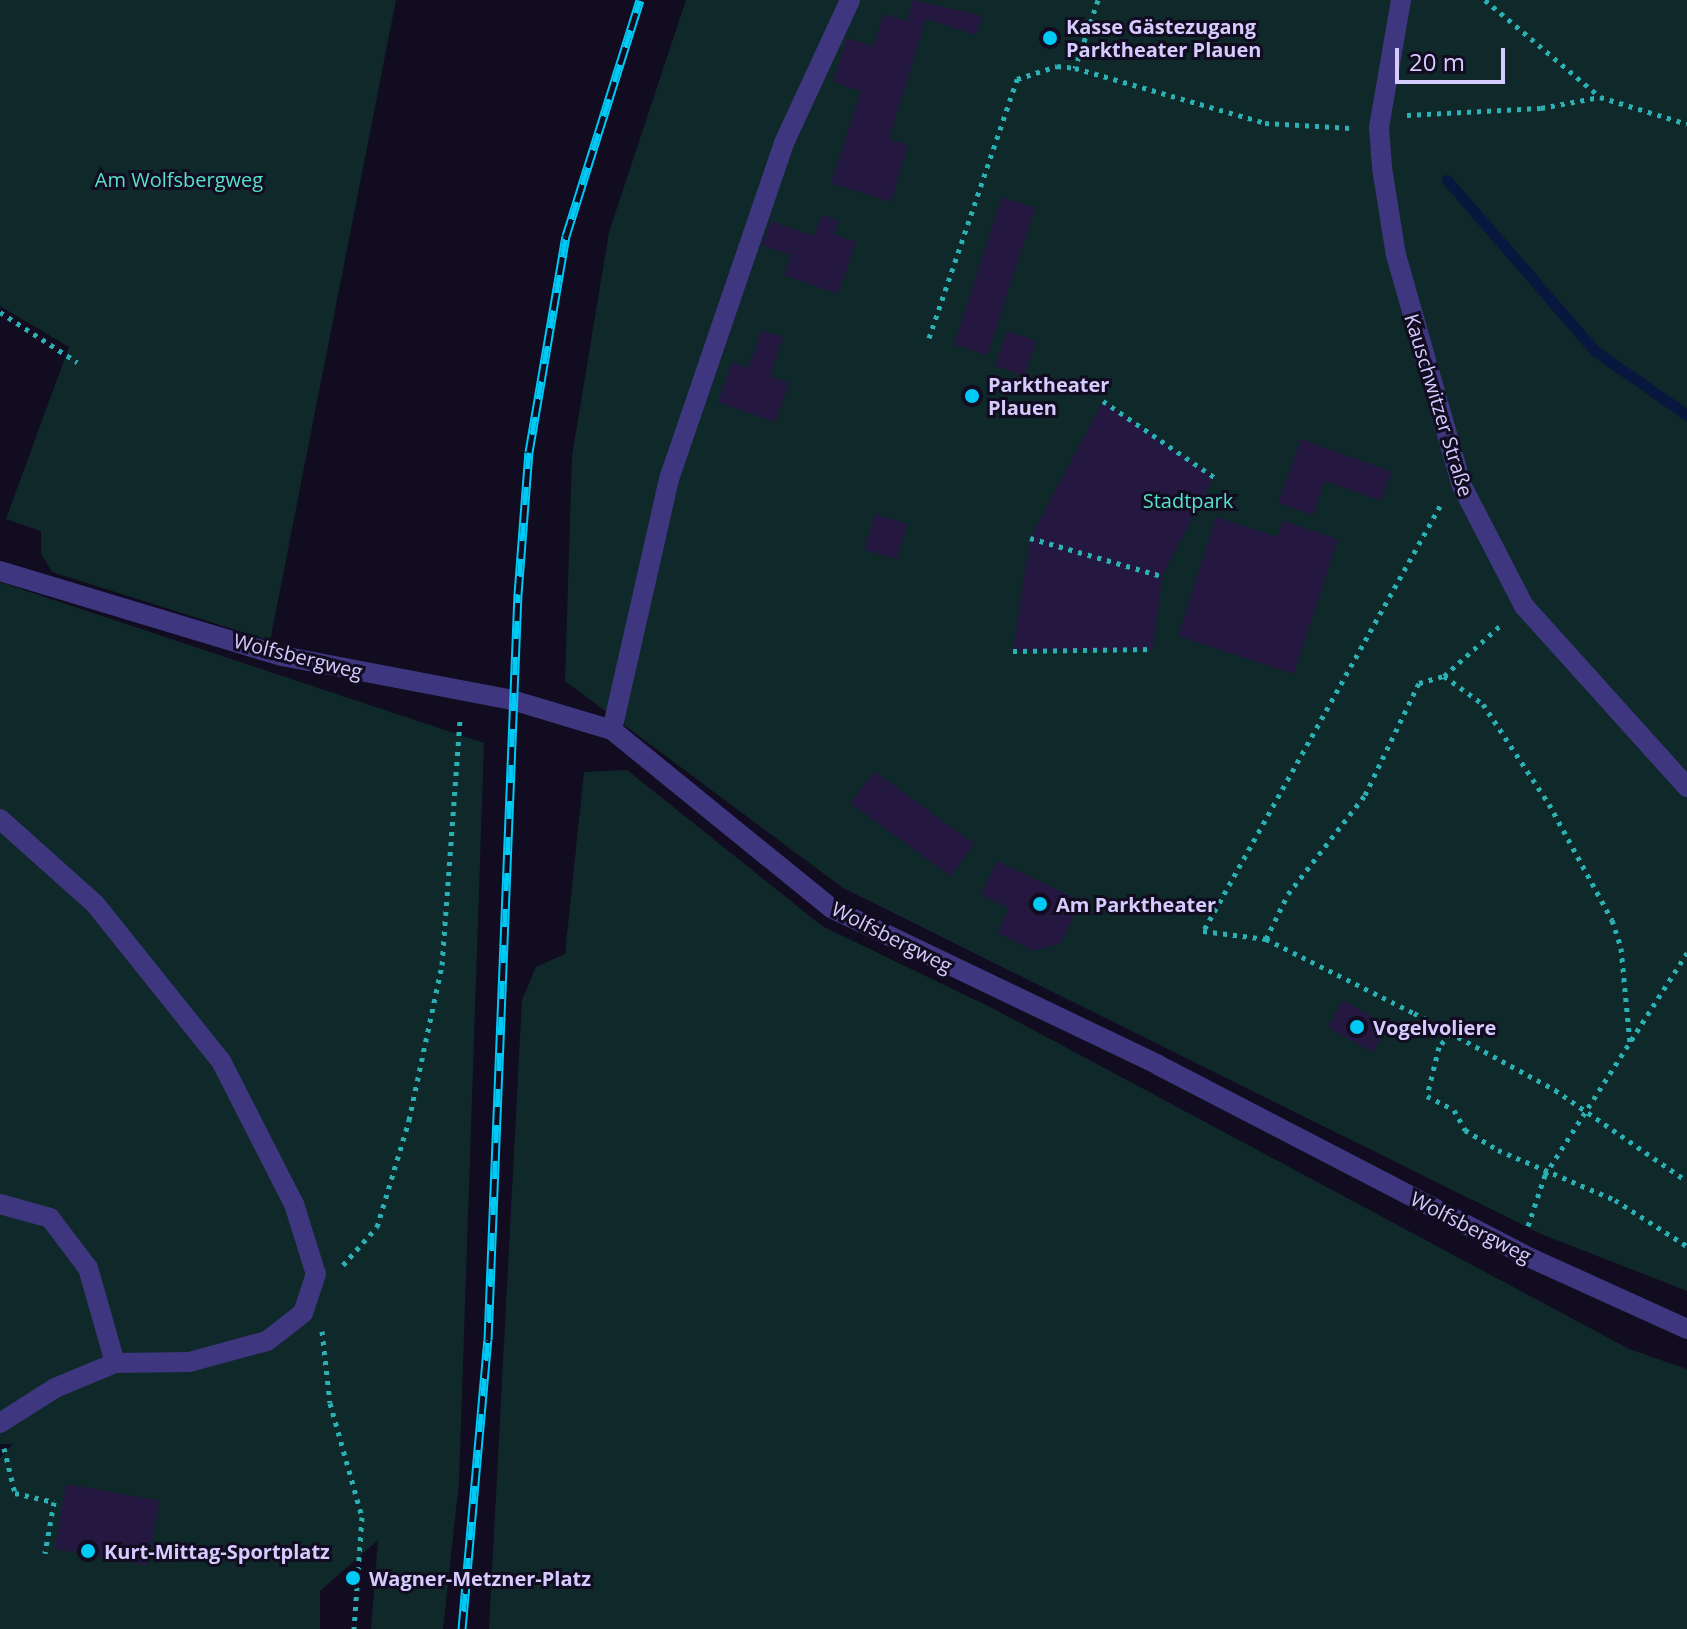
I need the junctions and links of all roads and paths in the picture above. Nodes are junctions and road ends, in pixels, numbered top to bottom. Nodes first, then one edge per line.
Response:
1 (850, 0) edge
2 (1098, 0) edge
3 (1401, 0) edge
4 (1485, 0) edge
5 (1075, 68) junction
6 (1600, 97) junction
7 (1687, 124) edge
8 (1379, 127) junction
9 (0, 312) edge
10 (929, 338) dead end
11 (77, 362) dead end
12 (1103, 401) dead end
13 (1214, 477) dead end
14 (1462, 486) junction
15 (1030, 538) dead end
16 (0, 571) edge
17 (1162, 576) dead end
18 (1524, 606) junction
19 (1153, 649) dead end
20 (1013, 651) dead end
21 (1444, 676) junction
22 (462, 692) junction
23 (612, 730) junction
24 (1687, 787) edge
25 (0, 819) edge
26 (1266, 939) junction
27 (1687, 953) edge
28 (1450, 1033) junction
29 (1630, 1044) junction
30 (1587, 1112) junction
31 (1545, 1175) junction
32 (1687, 1181) edge
33 (0, 1204) edge
34 (1687, 1246) edge
35 (1524, 1255) junction
36 (316, 1274) junction
37 (1687, 1329) edge
38 (115, 1363) junction
39 (0, 1423) edge
40 (0, 1435) edge
41 (45, 1553) dead end
42 (354, 1629) edge

1 - 23 street
2 - 5 path
3 - 8 street, Kauschwitzer Straße
4 - 6 path
5 - 8 path
5 - 10 path
6 - 7 path
6 - 8 path
8 - 14 street, Kauschwitzer Straße
9 - 11 path
12 - 13 path
14 - 18 street, Kauschwitzer Straße
14 - 26 path
15 - 17 path
16 - 22 street, Wolfsbergweg
18 - 21 path
18 - 24 street, Kauschwitzer Straße
19 - 20 path
21 - 26 path
21 - 29 path
22 - 23 street, Wolfsbergweg
22 - 36 path
23 - 35 street, Wolfsbergweg
25 - 36 street
26 - 28 path
27 - 29 path
28 - 30 path
28 - 31 path
29 - 30 path
30 - 31 path
30 - 32 path
31 - 34 path
31 - 35 path
33 - 38 street
35 - 37 street, Wolfsbergweg
36 - 38 street
36 - 42 path
38 - 39 street
40 - 41 path

